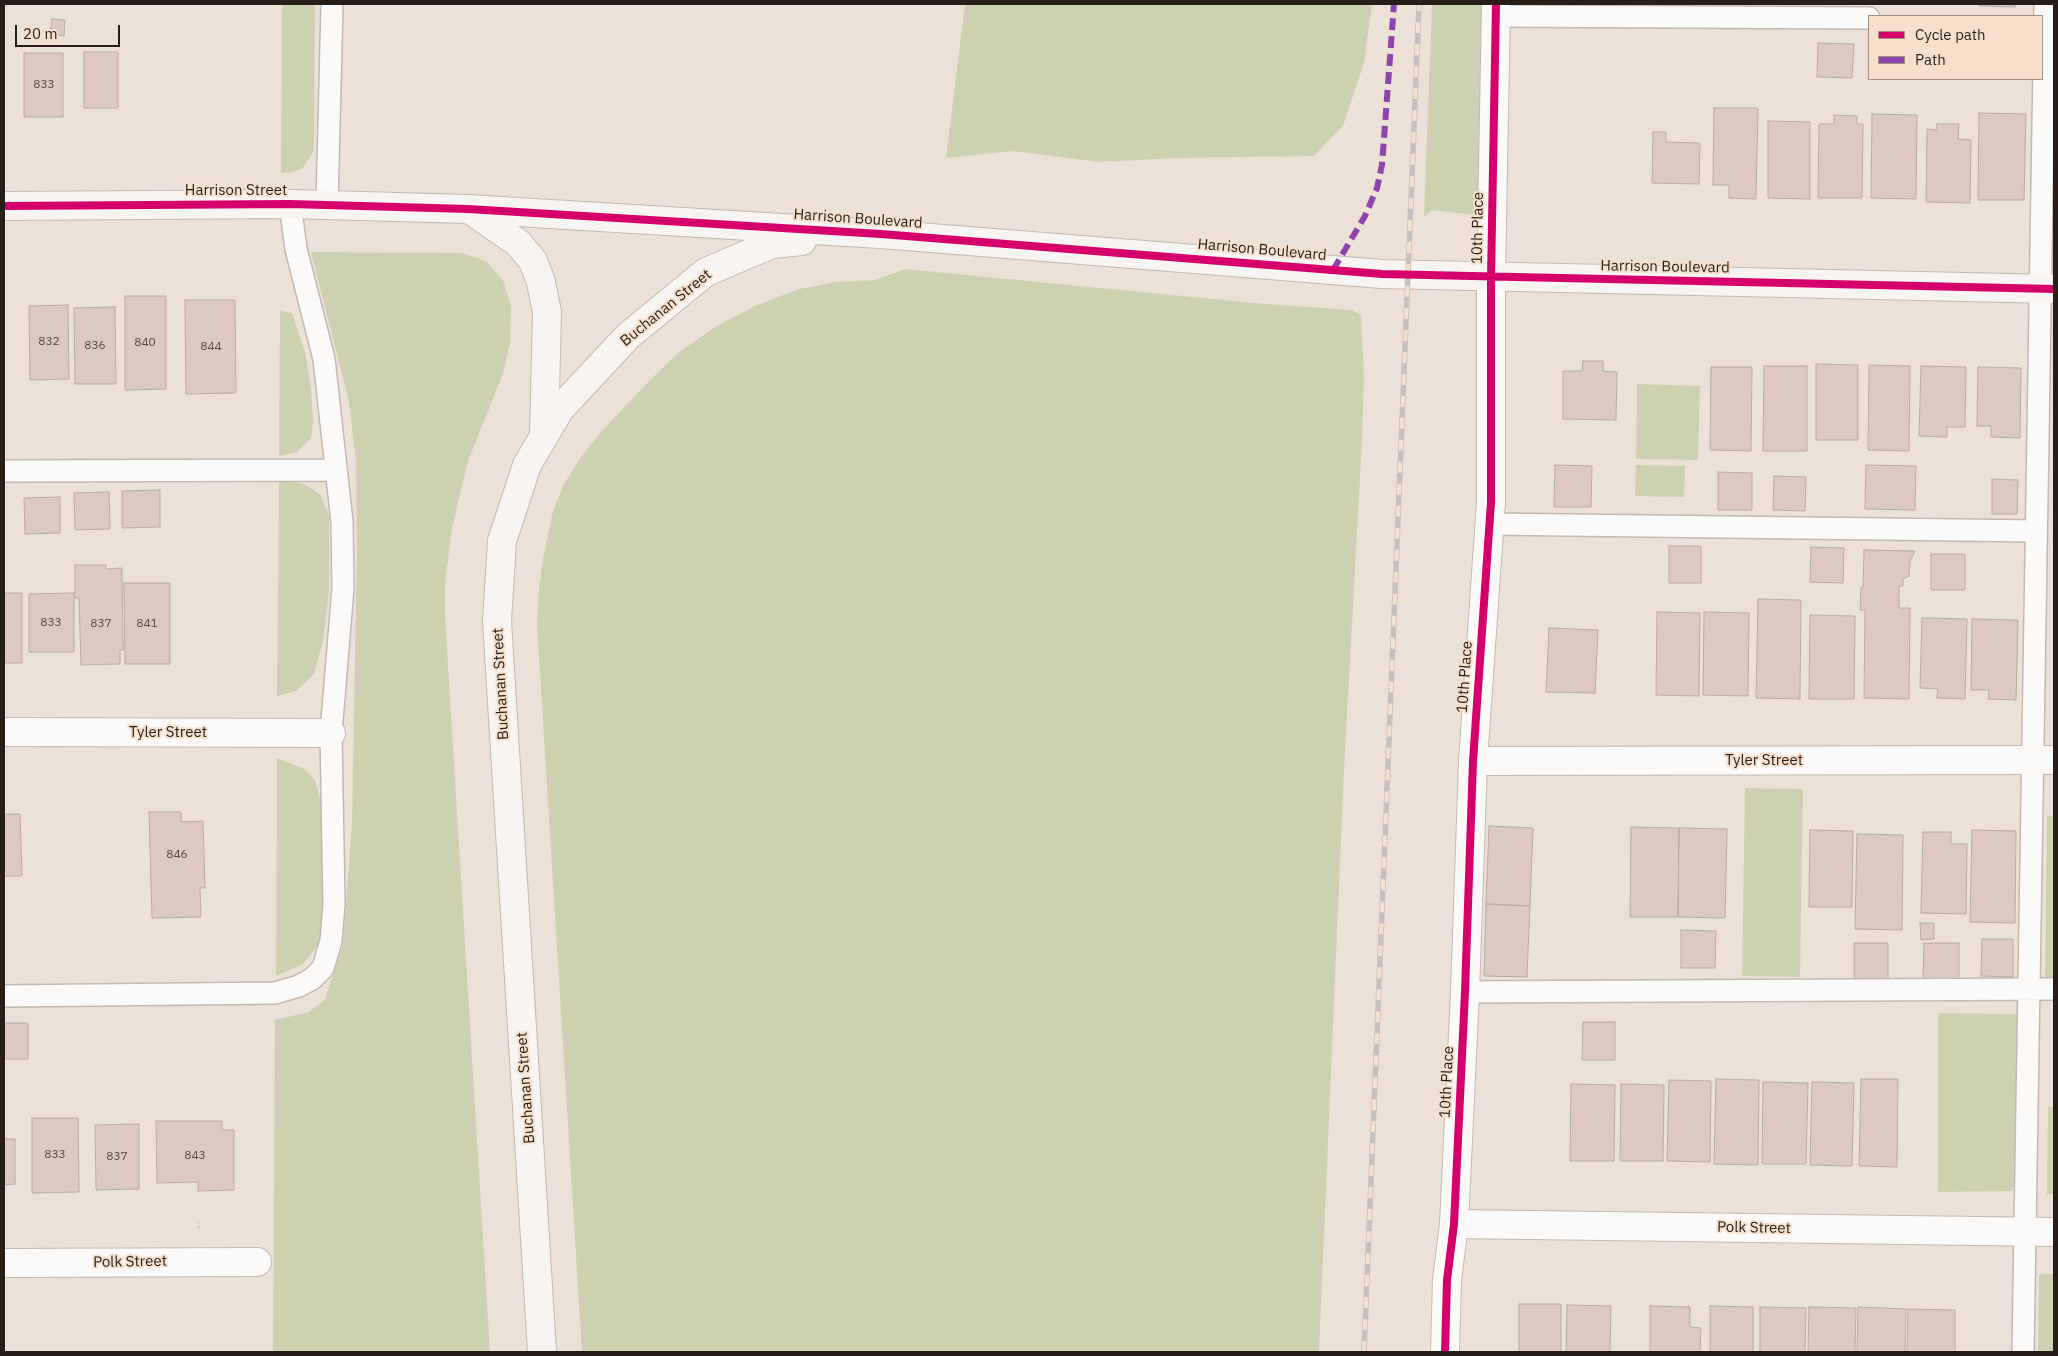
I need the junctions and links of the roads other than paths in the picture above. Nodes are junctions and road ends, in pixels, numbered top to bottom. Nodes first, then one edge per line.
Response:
1 (332, 4) edge
2 (1496, 10) edge
3 (2044, 14) edge
4 (1868, 18) edge
5 (290, 204) junction
6 (327, 205) junction
7 (4, 206) edge
8 (468, 208) junction
9 (881, 234) junction
10 (1491, 277) junction
11 (2047, 289) edge
12 (544, 437) junction
13 (335, 470) junction
14 (4, 471) edge
15 (1490, 524) junction
16 (2036, 531) junction
17 (4, 732) edge
18 (331, 733) junction
19 (2044, 760) edge
20 (1473, 761) junction
21 (2029, 990) junction
22 (2054, 990) edge
23 (1465, 992) junction
24 (4, 996) edge
25 (1454, 1224) junction
26 (2025, 1232) junction
27 (2054, 1232) edge
28 (257, 1262) dead end
29 (4, 1263) edge
30 (542, 1352) edge
31 (1445, 1352) edge
32 (2023, 1352) edge

1 - 6 lane
2 - 4 lane
2 - 10 street, 10th Place
3 - 11 lane
5 - 6 street, Harrison Street
5 - 7 street, Harrison Street
5 - 13 lane
6 - 8 street, Harrison Street
8 - 9 street, Harrison Boulevard
8 - 12 street
9 - 10 street, Harrison Boulevard
9 - 12 street, Buchanan Street
10 - 11 street, Harrison Boulevard
10 - 15 street, 10th Place
11 - 16 lane
12 - 30 street, Buchanan Street
13 - 14 lane
13 - 18 lane
15 - 16 lane
15 - 20 street, 10th Place
16 - 19 lane
17 - 18 street, Tyler Street
18 - 24 lane
19 - 20 street, Tyler Street
19 - 21 lane
20 - 23 street, 10th Place
21 - 22 lane
21 - 23 lane
21 - 26 lane
23 - 25 street, 10th Place
25 - 26 street, Polk Street
25 - 31 street, 10th Place
26 - 27 street, Polk Street
26 - 32 lane
28 - 29 street, Polk Street

